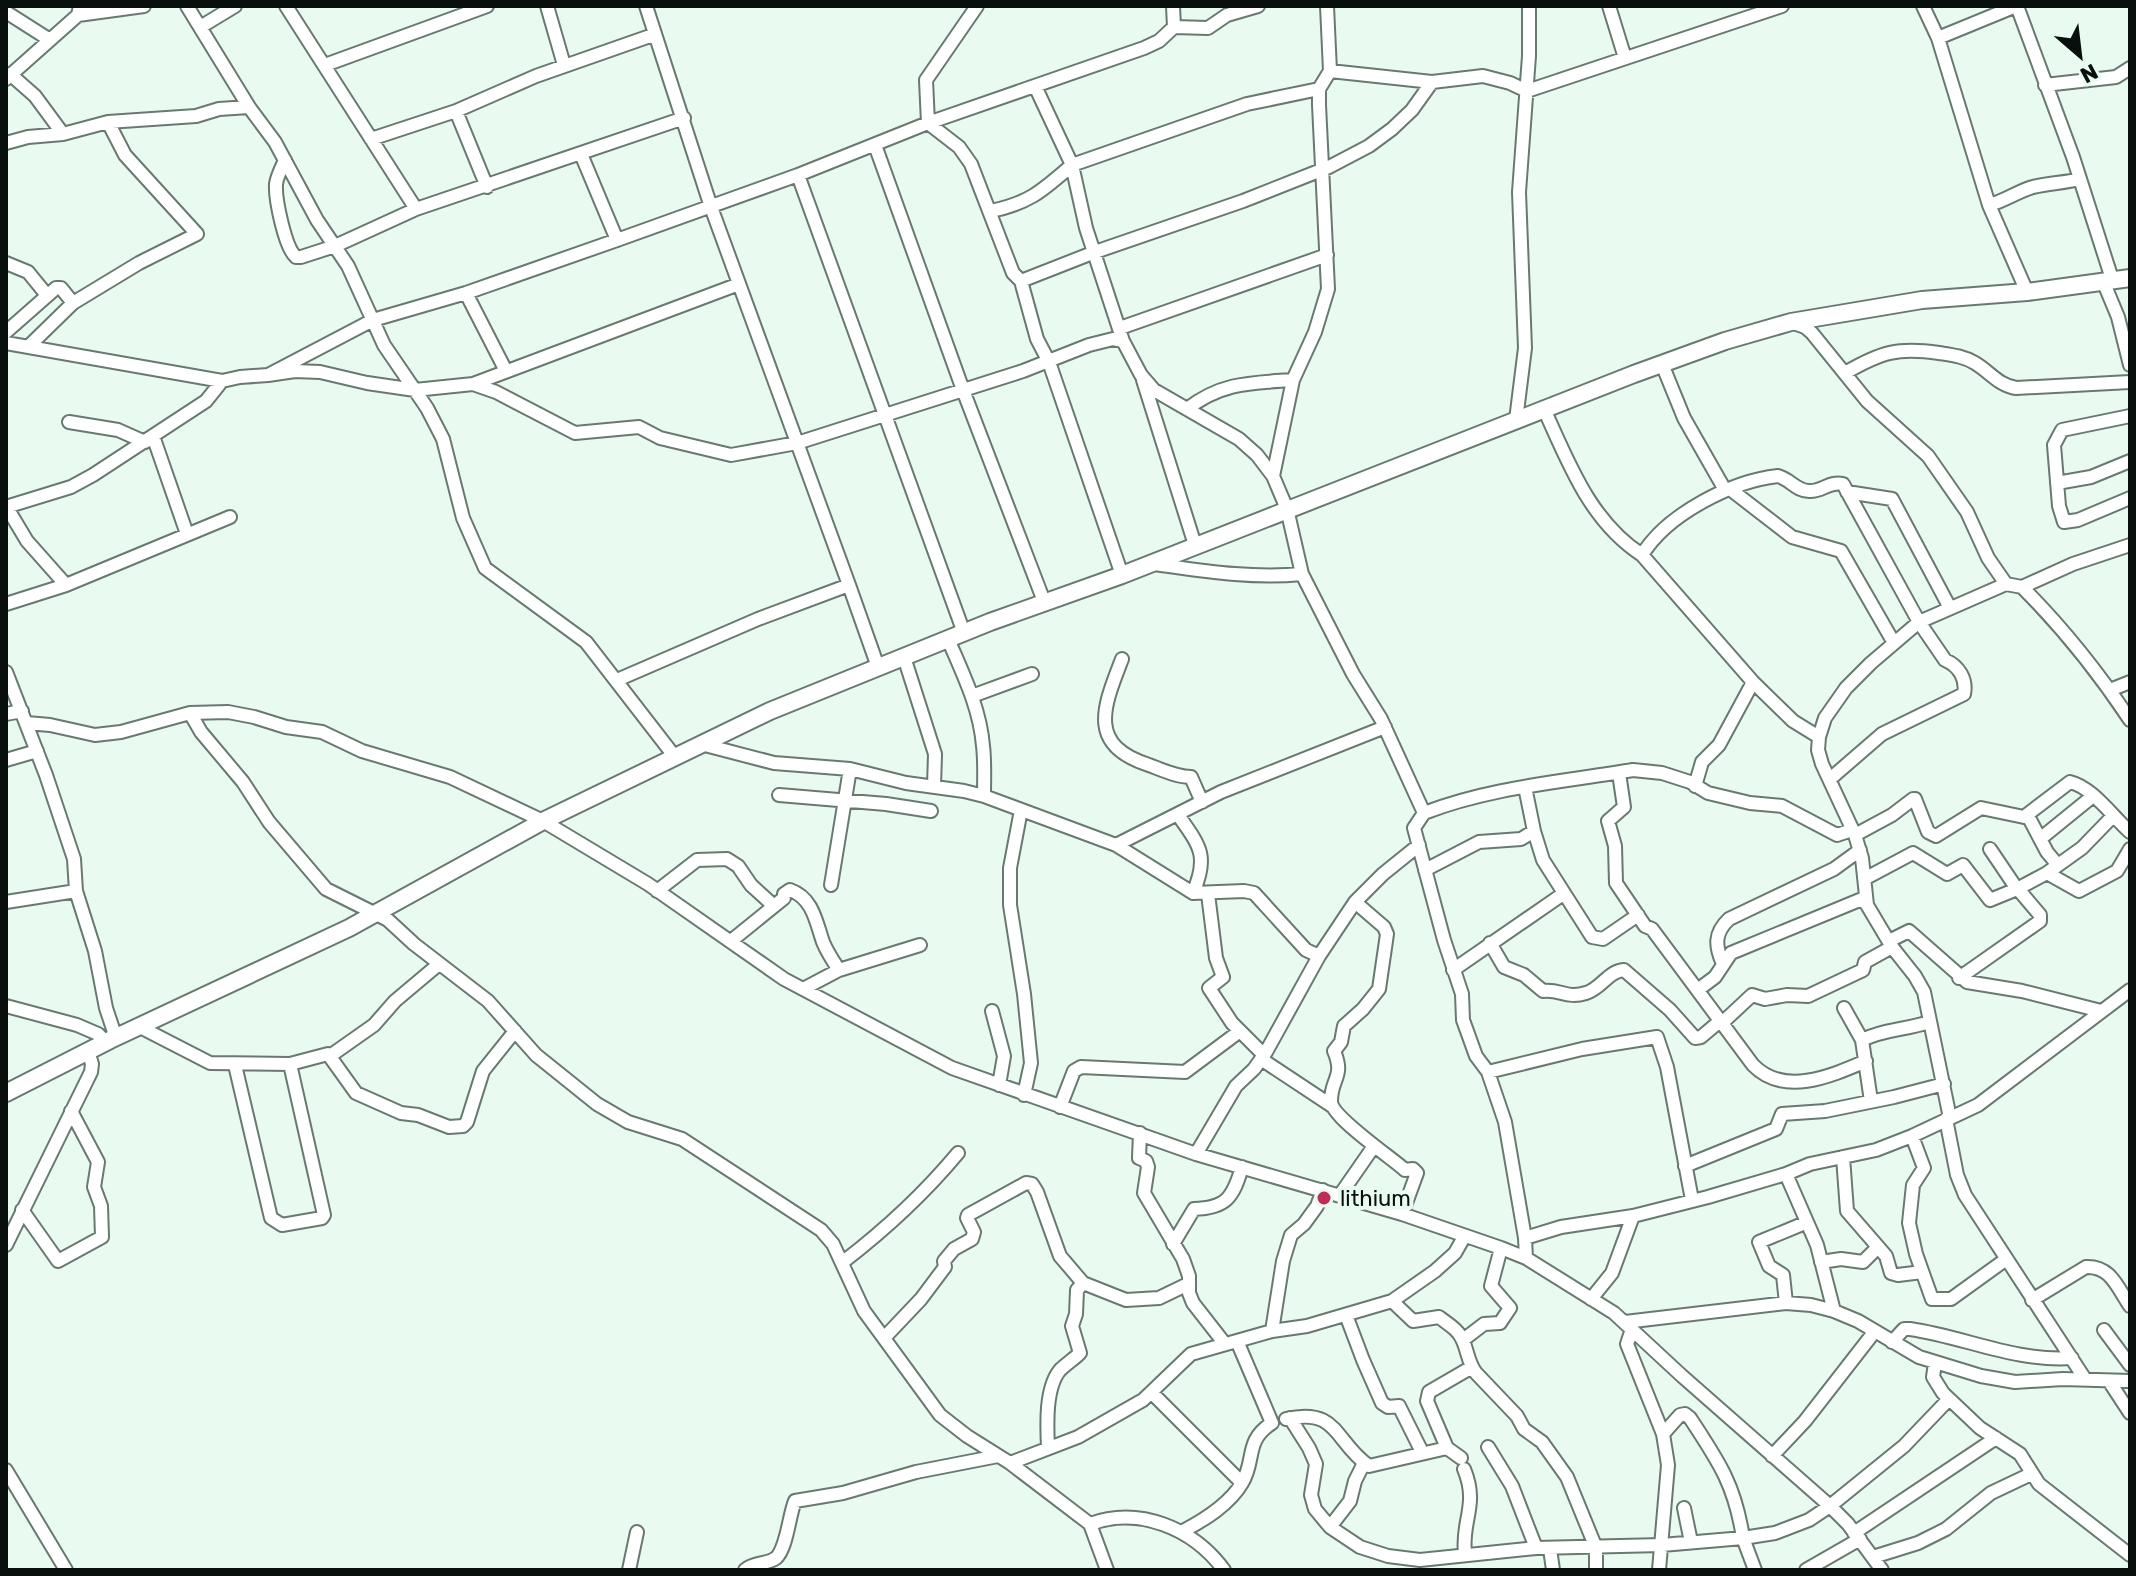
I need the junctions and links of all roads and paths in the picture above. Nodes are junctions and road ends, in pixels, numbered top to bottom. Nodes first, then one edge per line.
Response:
1 (144, 6) edge
2 (187, 6) edge
3 (235, 6) edge
4 (286, 6) edge
5 (487, 6) edge
6 (547, 6) edge
7 (646, 6) edge
8 (977, 6) edge
9 (1173, 6) edge
10 (1258, 6) edge
11 (1327, 6) edge
12 (1529, 6) edge
13 (1609, 6) edge
14 (1782, 6) edge
15 (1923, 6) edge
16 (2016, 6) edge
17 (79, 8) edge
18 (1939, 8) edge
19 (6, 12) edge
20 (1931, 21) junction
21 (202, 26) junction
22 (1174, 27) junction
23 (653, 35) junction
24 (1938, 38) junction
25 (50, 40) junction
26 (1625, 58) junction
27 (325, 65) junction
28 (564, 65) junction
29 (1330, 71) junction
30 (2129, 71) edge
31 (8, 76) edge
32 (1432, 82) junction
33 (2045, 85) junction
34 (1035, 86) junction
35 (1319, 89) junction
36 (1527, 91) junction
37 (249, 107) junction
38 (456, 111) junction
39 (684, 118) junction
40 (108, 122) junction
41 (928, 123) junction
42 (63, 134) junction
43 (371, 139) junction
44 (6, 143) edge
45 (875, 145) junction
46 (581, 154) junction
47 (285, 160) junction
48 (1072, 165) junction
49 (1322, 170) junction
50 (798, 175) junction
51 (2080, 179) junction
52 (487, 187) junction
53 (1989, 205) junction
54 (711, 207) junction
55 (416, 209) junction
56 (991, 211) junction
57 (617, 240) junction
58 (335, 246) junction
59 (1095, 252) junction
60 (1327, 255) junction
61 (6, 263) edge
62 (2130, 278) edge
63 (2107, 280) junction
64 (1021, 281) junction
65 (739, 284) junction
66 (2027, 292) junction
67 (466, 293) junction
68 (46, 294) junction
69 (73, 303) junction
70 (373, 320) junction
71 (1791, 322) junction
72 (6, 332) edge
73 (1122, 335) junction
74 (6, 343) edge
75 (29, 346) junction
76 (2128, 350) edge
77 (1049, 362) junction
78 (1662, 364) junction
79 (2130, 365) edge
80 (506, 371) junction
81 (1845, 373) junction
82 (268, 375) junction
83 (1141, 375) junction
84 (1293, 380) junction
85 (222, 381) junction
86 (2130, 382) edge
87 (473, 384) junction
88 (415, 390) junction
89 (963, 390) junction
90 (1187, 409) junction
91 (1544, 409) junction
92 (884, 415) junction
93 (2130, 416) edge
94 (1516, 420) junction
95 (69, 422) dead end
96 (149, 439) junction
97 (797, 443) junction
98 (2130, 461) edge
99 (1273, 476) junction
100 (2057, 483) junction
101 (1728, 490) junction
102 (1847, 492) junction
103 (2130, 498) edge
104 (6, 507) edge
105 (1287, 509) junction
106 (230, 517) dead end
107 (187, 534) junction
108 (1195, 545) junction
109 (2130, 545) edge
110 (1642, 555) junction
111 (1151, 563) junction
112 (1302, 574) junction
113 (1122, 575) junction
114 (2006, 584) junction
115 (66, 585) junction
116 (849, 585) junction
117 (2022, 587) junction
118 (6, 604) edge
119 (1045, 604) junction
120 (1950, 608) junction
121 (1919, 622) junction
122 (964, 633) junction
123 (948, 639) junction
124 (1894, 643) junction
125 (904, 657) junction
126 (1122, 659) dead end
127 (878, 667) junction
128 (6, 672) edge
129 (1032, 674) dead end
130 (617, 680) junction
131 (1753, 682) junction
132 (2130, 682) edge
133 (2110, 690) junction
134 (972, 696) junction
135 (190, 713) junction
136 (6, 714) edge
137 (25, 717) junction
138 (2130, 720) edge
139 (1385, 727) junction
140 (1819, 737) junction
141 (701, 744) junction
142 (37, 751) junction
143 (675, 757) junction
144 (6, 760) edge
145 (850, 769) junction
146 (1619, 773) junction
147 (1830, 779) junction
148 (1695, 786) junction
149 (934, 787) junction
150 (1525, 787) junction
151 (779, 795) dead end
152 (984, 796) junction
153 (2093, 796) junction
154 (846, 800) junction
155 (1202, 802) junction
156 (1021, 810) junction
157 (931, 811) dead end
158 (1424, 813) junction
159 (1178, 815) junction
160 (2028, 816) junction
161 (2113, 816) junction
162 (543, 821) junction
163 (1534, 831) junction
164 (1854, 832) junction
165 (2130, 832) edge
166 (2040, 839) junction
167 (1116, 845) junction
168 (1419, 845) junction
169 (1990, 849) dead end
170 (2130, 849) edge
171 (1860, 850) junction
172 (2052, 868) junction
173 (1425, 870) junction
174 (1866, 878) junction
175 (831, 885) dead end
176 (2018, 889) junction
177 (76, 891) junction
178 (657, 891) junction
179 (1193, 893) junction
180 (1208, 894) junction
181 (1563, 894) junction
182 (6, 902) edge
183 (1355, 902) junction
184 (1867, 905) junction
185 (774, 906) junction
186 (376, 913) junction
187 (1638, 915) junction
188 (731, 941) junction
189 (1490, 943) junction
190 (1890, 944) junction
191 (920, 945) dead end
192 (1319, 956) junction
193 (439, 964) junction
194 (1723, 964) junction
195 (839, 970) junction
196 (1453, 970) junction
197 (1959, 978) junction
198 (803, 989) junction
199 (1699, 989) junction
200 (2130, 990) edge
201 (6, 1006) edge
202 (1844, 1008) dead end
203 (992, 1011) dead end
204 (2101, 1011) junction
205 (1721, 1022) junction
206 (1929, 1022) junction
207 (140, 1027) junction
208 (515, 1031) junction
209 (1240, 1031) junction
210 (111, 1040) junction
211 (1862, 1040) junction
212 (88, 1051) junction
213 (330, 1056) junction
214 (1262, 1057) junction
215 (1866, 1061) junction
216 (290, 1064) junction
217 (235, 1065) junction
218 (1488, 1072) junction
219 (1944, 1084) junction
220 (999, 1085) junction
221 (6, 1093) edge
222 (1024, 1095) junction
223 (1871, 1101) junction
224 (1332, 1106) junction
225 (1060, 1107) junction
226 (71, 1111) junction
227 (1948, 1119) junction
228 (1140, 1133) junction
229 (1912, 1136) junction
230 (1374, 1146) junction
231 (958, 1153) dead end
232 (1196, 1154) junction
233 (1843, 1157) junction
234 (1685, 1166) junction
235 (1242, 1167) junction
236 (1786, 1174) junction
237 (1323, 1190) junction
238 (1340, 1195) junction
239 (1692, 1200) junction
240 (22, 1210) junction
241 (1402, 1214) junction
242 (1633, 1216) junction
243 (1805, 1223) junction
244 (1464, 1237) junction
245 (1525, 1238) junction
246 (1173, 1244) junction
247 (6, 1245) edge
248 (1501, 1248) junction
249 (1877, 1248) junction
250 (1526, 1258) junction
251 (2005, 1260) junction
252 (843, 1262) junction
253 (1821, 1262) junction
254 (1922, 1272) junction
255 (1083, 1283) junction
256 (1188, 1284) junction
257 (1591, 1299) junction
258 (2032, 1300) junction
259 (1392, 1301) junction
260 (1786, 1303) junction
261 (2130, 1306) edge
262 (1834, 1311) junction
263 (1346, 1315) junction
264 (1628, 1325) junction
265 (2104, 1330) dead end
266 (1272, 1331) junction
267 (1875, 1331) junction
268 (884, 1338) junction
269 (1463, 1340) junction
270 (1231, 1342) junction
271 (1892, 1342) junction
272 (2072, 1358) junction
273 (1935, 1363) junction
274 (2130, 1365) edge
275 (1472, 1367) junction
276 (2085, 1379) junction
277 (2109, 1381) junction
278 (2130, 1381) edge
279 (1152, 1393) junction
280 (1949, 1399) junction
281 (2130, 1413) edge
282 (1290, 1418) junction
283 (1272, 1423) junction
284 (1663, 1434) junction
285 (1996, 1438) junction
286 (1488, 1447) dead end
287 (1048, 1448) junction
288 (1447, 1448) junction
289 (1422, 1452) junction
290 (1772, 1456) junction
291 (1004, 1459) junction
292 (1364, 1463) junction
293 (6, 1470) edge
294 (2031, 1474) junction
295 (1242, 1483) junction
296 (1830, 1506) junction
297 (1684, 1508) dead end
298 (1090, 1524) junction
299 (1330, 1527) junction
300 (1183, 1531) junction
301 (637, 1532) dead end
302 (1857, 1536) junction
303 (1743, 1538) junction
304 (1691, 1542) junction
305 (1662, 1545) junction
306 (1543, 1548) junction
307 (1596, 1548) junction
308 (1465, 1553) junction
309 (2130, 1555) edge
310 (1403, 1565) edge
311 (1877, 1566) edge
312 (66, 1570) edge
313 (629, 1570) edge
314 (745, 1570) edge
315 (1107, 1570) edge
316 (1224, 1570) edge
317 (1553, 1570) edge
318 (1596, 1570) edge
319 (1659, 1570) edge
320 (1755, 1570) edge
321 (1806, 1570) edge

1 - 17 street
2 - 21 street
3 - 21 street
4 - 27 street
5 - 27 street
6 - 28 street
7 - 23 street
8 - 41 street
9 - 22 street
10 - 22 street
11 - 29 street
12 - 36 street
13 - 26 street
14 - 26 street
15 - 20 street
16 - 24 street
16 - 33 street
17 - 25 street
18 - 20 street
19 - 25 street
20 - 24 street
21 - 37 street
22 - 34 street
23 - 28 street
23 - 39 street
24 - 53 street
25 - 31 street
26 - 36 street
27 - 43 street
28 - 38 street
29 - 32 street
29 - 35 street
30 - 33 street
31 - 42 street
32 - 36 street
32 - 49 street
33 - 51 street
34 - 41 street
34 - 48 street
35 - 48 street
35 - 49 street
36 - 94 street
37 - 40 street
37 - 47 street
38 - 43 street
38 - 52 street
39 - 46 street
39 - 54 street
40 - 42 street
40 - 69 street
41 - 45 street
41 - 56 street
42 - 44 street
43 - 55 street
45 - 50 street
45 - 89 street
46 - 52 street
46 - 57 street
47 - 58 street
47 - 58 street
48 - 56 street
48 - 59 street
49 - 59 street
49 - 60 street
50 - 54 street
50 - 92 street
51 - 53 street
51 - 63 street
52 - 55 street
53 - 66 street
54 - 57 street
54 - 65 street
55 - 58 street
56 - 64 street
57 - 67 street
58 - 70 street
59 - 64 street
59 - 73 street
60 - 73 street
60 - 84 street
61 - 68 street
62 - 63 street
63 - 66 street
63 - 76 street
64 - 77 street
65 - 80 street
65 - 97 street
66 - 71 street
67 - 70 street
67 - 80 street
68 - 69 street
68 - 72 street
69 - 75 street
70 - 82 street
70 - 88 street
71 - 78 street
71 - 81 street
73 - 77 street
73 - 83 street
74 - 75 street
75 - 85 street
76 - 79 street
77 - 89 street
77 - 113 street
78 - 91 street
78 - 101 street
80 - 87 street
81 - 86 street
81 - 114 street
82 - 85 street
82 - 88 street
83 - 90 street
83 - 108 street
84 - 90 street
84 - 99 street
85 - 96 street
87 - 88 street
87 - 97 street
88 - 130 street
89 - 92 street
89 - 119 street
90 - 99 street
91 - 94 street
91 - 110 street
92 - 97 street
92 - 122 street
93 - 100 street
94 - 105 street
95 - 96 street
96 - 104 street
96 - 107 street
97 - 116 street
98 - 100 street
99 - 105 street
100 - 103 street
101 - 102 street
101 - 110 street
101 - 124 street
102 - 120 street
102 - 121 street
104 - 115 street
105 - 108 street
105 - 112 street
106 - 107 street
107 - 115 street
108 - 111 street
109 - 117 street
110 - 131 street
111 - 112 street
111 - 113 street
112 - 139 street
113 - 119 street
114 - 117 street
114 - 120 street
115 - 118 street
116 - 127 street
116 - 130 street
117 - 133 street
119 - 122 street
120 - 121 street
121 - 124 street
121 - 147 street
122 - 123 street
123 - 125 street
123 - 134 street
124 - 140 street
125 - 127 street
125 - 149 street
126 - 155 street
127 - 141 street
128 - 137 street
129 - 134 street
130 - 143 street
131 - 140 street
131 - 148 street
132 - 133 street
133 - 138 street
134 - 152 street
135 - 137 street
135 - 162 street
135 - 186 street
136 - 137 street
137 - 142 street
139 - 155 street
139 - 158 street
140 - 147 street
141 - 143 street
141 - 145 street
142 - 144 street
142 - 177 street
143 - 162 street
145 - 149 street
145 - 154 street
146 - 148 street
146 - 150 street
146 - 187 street
147 - 164 street
148 - 164 street
149 - 152 street
150 - 158 street
150 - 163 street
151 - 154 street
152 - 156 street
153 - 160 street
153 - 161 street
153 - 166 street
154 - 157 street
154 - 175 street
155 - 159 street
156 - 167 street
156 - 222 street
158 - 168 street
159 - 167 street
159 - 179 street
160 - 164 street
160 - 166 street
161 - 165 street
161 - 172 street
162 - 178 street
162 - 186 street
163 - 173 street
163 - 181 street
164 - 171 street
166 - 172 street
167 - 179 street
168 - 173 street
168 - 183 street
169 - 176 street
170 - 172 street
171 - 174 street
171 - 194 street
172 - 176 street
173 - 196 street
174 - 176 street
174 - 184 street
176 - 197 street
177 - 182 street
177 - 210 street
178 - 185 street
178 - 188 street
179 - 180 street
180 - 192 street
180 - 209 street
181 - 187 street
181 - 189 street
183 - 192 street
183 - 224 street
184 - 190 street
184 - 194 street
185 - 188 street
185 - 195 street
186 - 193 street
186 - 207 street
187 - 199 street
188 - 198 street
189 - 196 street
189 - 205 street
190 - 197 street
190 - 205 street
190 - 206 street
191 - 195 street
192 - 214 street
193 - 208 street
193 - 213 street
194 - 199 street
195 - 198 street
196 - 218 street
197 - 204 street
198 - 220 street
199 - 205 street
200 - 204 street
201 - 210 street
202 - 211 street
203 - 220 street
204 - 227 street
205 - 215 street
206 - 211 street
206 - 219 street
207 - 210 street
207 - 217 street
208 - 213 street
208 - 252 street
209 - 214 street
209 - 225 street
210 - 212 street
211 - 215 street
212 - 221 street
212 - 226 street
213 - 216 street
214 - 224 street
214 - 232 street
215 - 223 street
216 - 217 street
216 - 217 street
218 - 234 street
218 - 245 street
219 - 223 street
219 - 227 street
220 - 222 street
222 - 225 street
223 - 234 street
224 - 230 street
225 - 228 street
226 - 240 street
226 - 240 street
227 - 229 street
227 - 251 street
228 - 232 street
228 - 246 street
229 - 233 street
229 - 254 street
230 - 238 street
230 - 241 street
231 - 252 street
232 - 235 street
233 - 236 street
233 - 249 street
234 - 239 street
235 - 237 street
235 - 246 street
236 - 239 street
236 - 243 street
237 - 238 street
237 - 266 street
238 - 241 street
239 - 242 street
240 - 247 street
241 - 244 street
242 - 245 street
242 - 257 street
243 - 253 street
243 - 260 street
244 - 248 street
244 - 259 street
245 - 250 street
246 - 256 street
248 - 250 street
248 - 269 street
249 - 253 street
249 - 254 street
250 - 257 street
251 - 254 street
251 - 258 street
252 - 268 street
253 - 262 street
255 - 256 street
255 - 268 street
255 - 287 street
256 - 270 street
257 - 264 street
258 - 261 street
258 - 272 street
259 - 263 street
259 - 269 street
260 - 262 street
260 - 264 street
262 - 267 street
263 - 266 street
263 - 289 street
264 - 284 street
264 - 290 street
265 - 274 street
266 - 270 street
267 - 271 street
267 - 290 street
268 - 291 street
269 - 275 street
270 - 279 street
270 - 283 street
271 - 272 street
271 - 273 street
272 - 276 street
273 - 276 street
273 - 280 street
275 - 288 street
275 - 307 street
276 - 277 street
277 - 278 street
277 - 281 street
279 - 287 street
279 - 295 street
280 - 285 street
280 - 296 street
282 - 283 street
282 - 292 street
282 - 299 street
283 - 295 street
284 - 303 street
284 - 305 street
285 - 294 street
285 - 302 street
286 - 306 street
287 - 291 street
288 - 289 street
288 - 308 street
289 - 292 street
290 - 296 street
291 - 298 street
291 - 314 street
292 - 299 street
293 - 312 street
294 - 309 street
294 - 311 street
295 - 300 street
296 - 302 street
296 - 303 street
297 - 304 street
298 - 300 street
298 - 315 street
299 - 310 street
300 - 316 street
301 - 313 street
302 - 311 street
302 - 321 street
303 - 304 street
303 - 320 street
304 - 305 street
305 - 307 street
305 - 319 street
306 - 307 street
306 - 308 street
306 - 317 street
307 - 318 street
308 - 310 street

